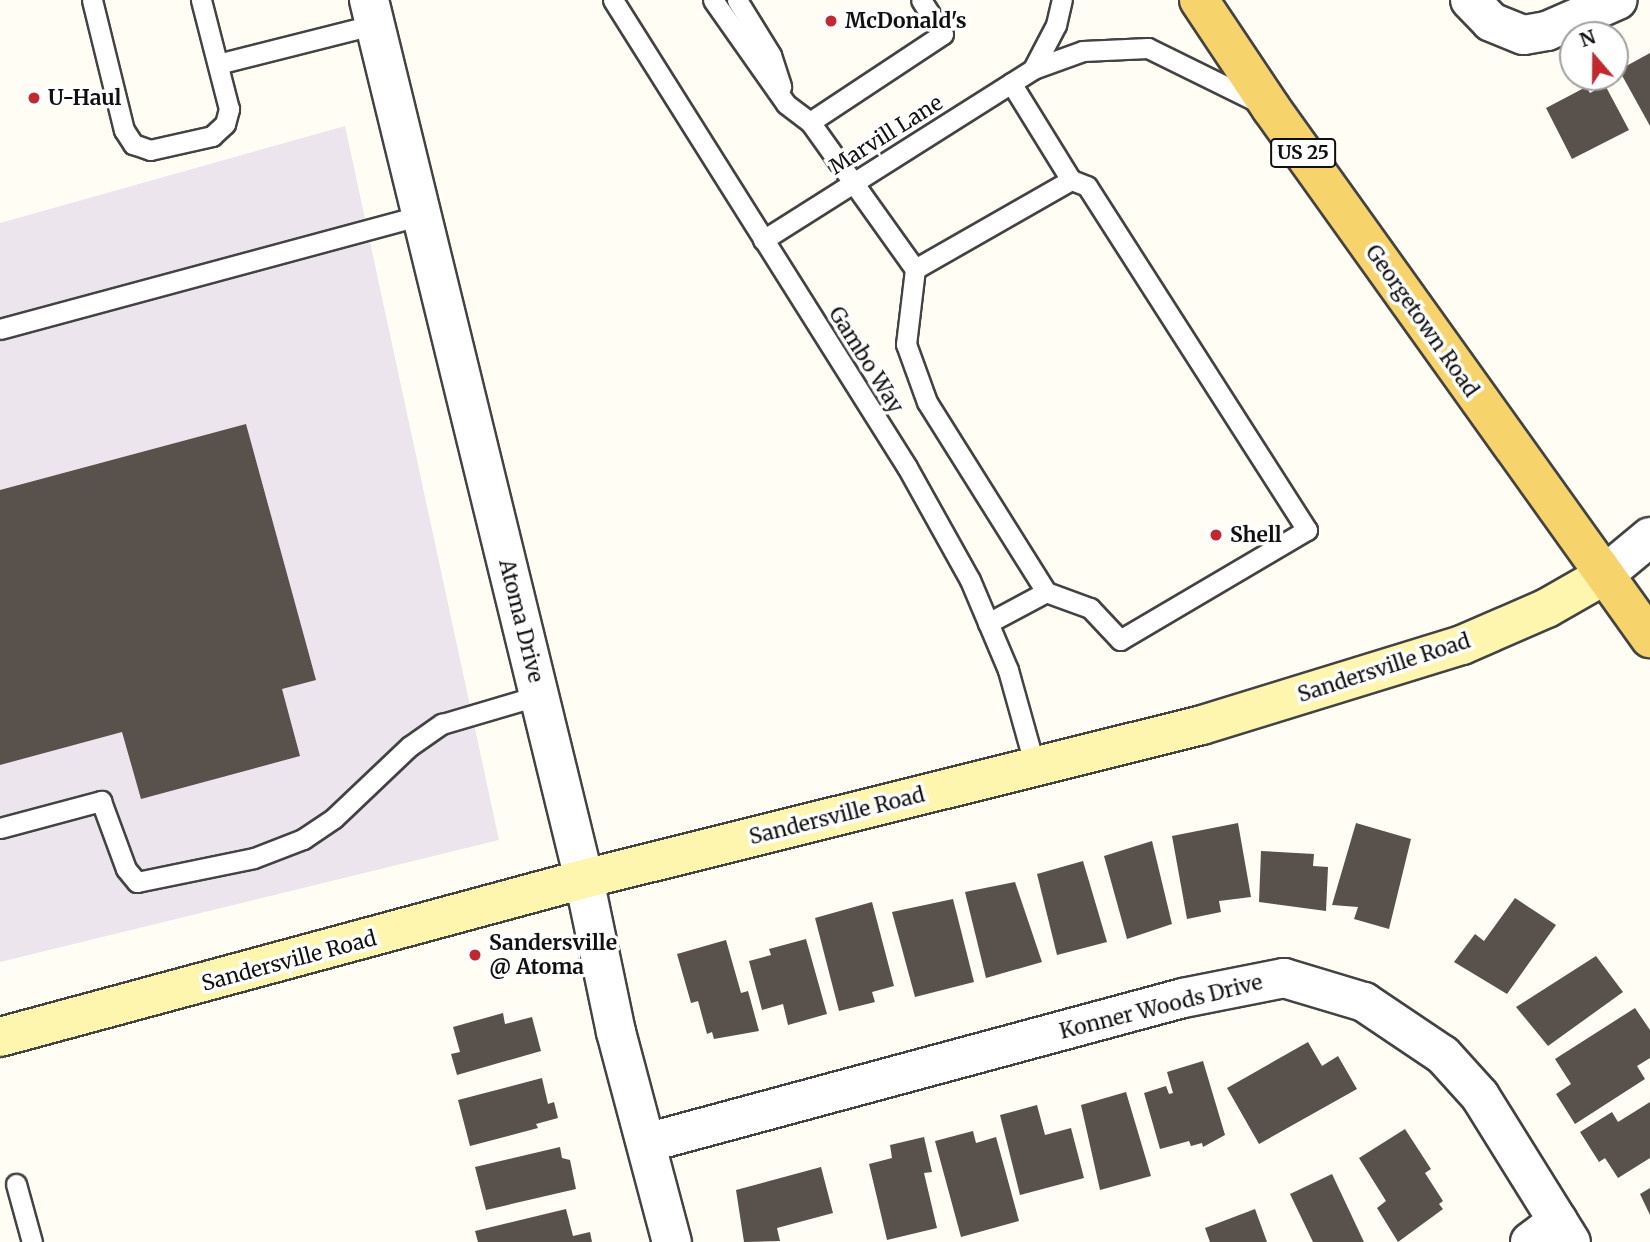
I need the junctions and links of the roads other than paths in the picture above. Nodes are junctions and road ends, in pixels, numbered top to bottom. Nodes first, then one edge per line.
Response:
1 (92, 0) edge
2 (201, 0) edge
3 (612, 0) edge
4 (713, 0) edge
5 (737, 0) edge
6 (921, 0) edge
7 (1062, 0) edge
8 (1199, 0) edge
9 (1470, 0) edge
10 (1618, 0) edge
11 (372, 12) edge
12 (218, 64) junction
13 (1033, 69) junction
14 (1011, 83) junction
15 (786, 104) junction
16 (1272, 108) junction
17 (810, 122) junction
18 (1071, 180) junction
19 (854, 182) junction
20 (422, 215) junction
21 (763, 240) junction
22 (915, 270) junction
23 (0, 329) edge
24 (1650, 537) edge
25 (1603, 576) junction
26 (1046, 592) junction
27 (988, 623) junction
28 (1650, 638) edge
29 (540, 695) junction
30 (1035, 767) junction
31 (0, 828) edge
32 (584, 879) junction
33 (0, 1037) edge
34 (646, 1143) junction
35 (16, 1184) dead end
36 (1553, 1235) edge
37 (32, 1242) edge
38 (672, 1242) edge

1 - 12 lane
2 - 12 lane
3 - 21 lane, Gambo Way
4 - 15 lane
5 - 15 lane
6 - 17 lane
7 - 13 lane, Marvill Lane
8 - 16 main road, Georgetown Road / US 25
9 - 10 street
11 - 12 lane
11 - 20 street, Atoma Drive
13 - 14 lane, Marvill Lane
13 - 16 lane, Marvill Lane
14 - 18 lane
14 - 19 lane, Marvill Lane
15 - 17 lane
16 - 25 main road, Georgetown Road / US 25
17 - 19 lane
18 - 22 lane
18 - 26 lane
19 - 21 lane, Marvill Lane
19 - 22 lane
20 - 23 lane
20 - 29 street, Atoma Drive
21 - 27 lane, Gambo Way
22 - 26 lane
24 - 25 street, Sandersville Road
25 - 28 main road, Georgetown Road / US 25
25 - 30 street, Sandersville Road
26 - 27 lane
27 - 30 lane, Gambo Way
29 - 31 lane
29 - 32 street, Atoma Drive
30 - 32 street, Sandersville Road
32 - 33 street, Sandersville Road
32 - 34 street, Atoma Drive
34 - 36 street, Konner Woods Drive
34 - 38 street, Atoma Drive
35 - 37 lane

